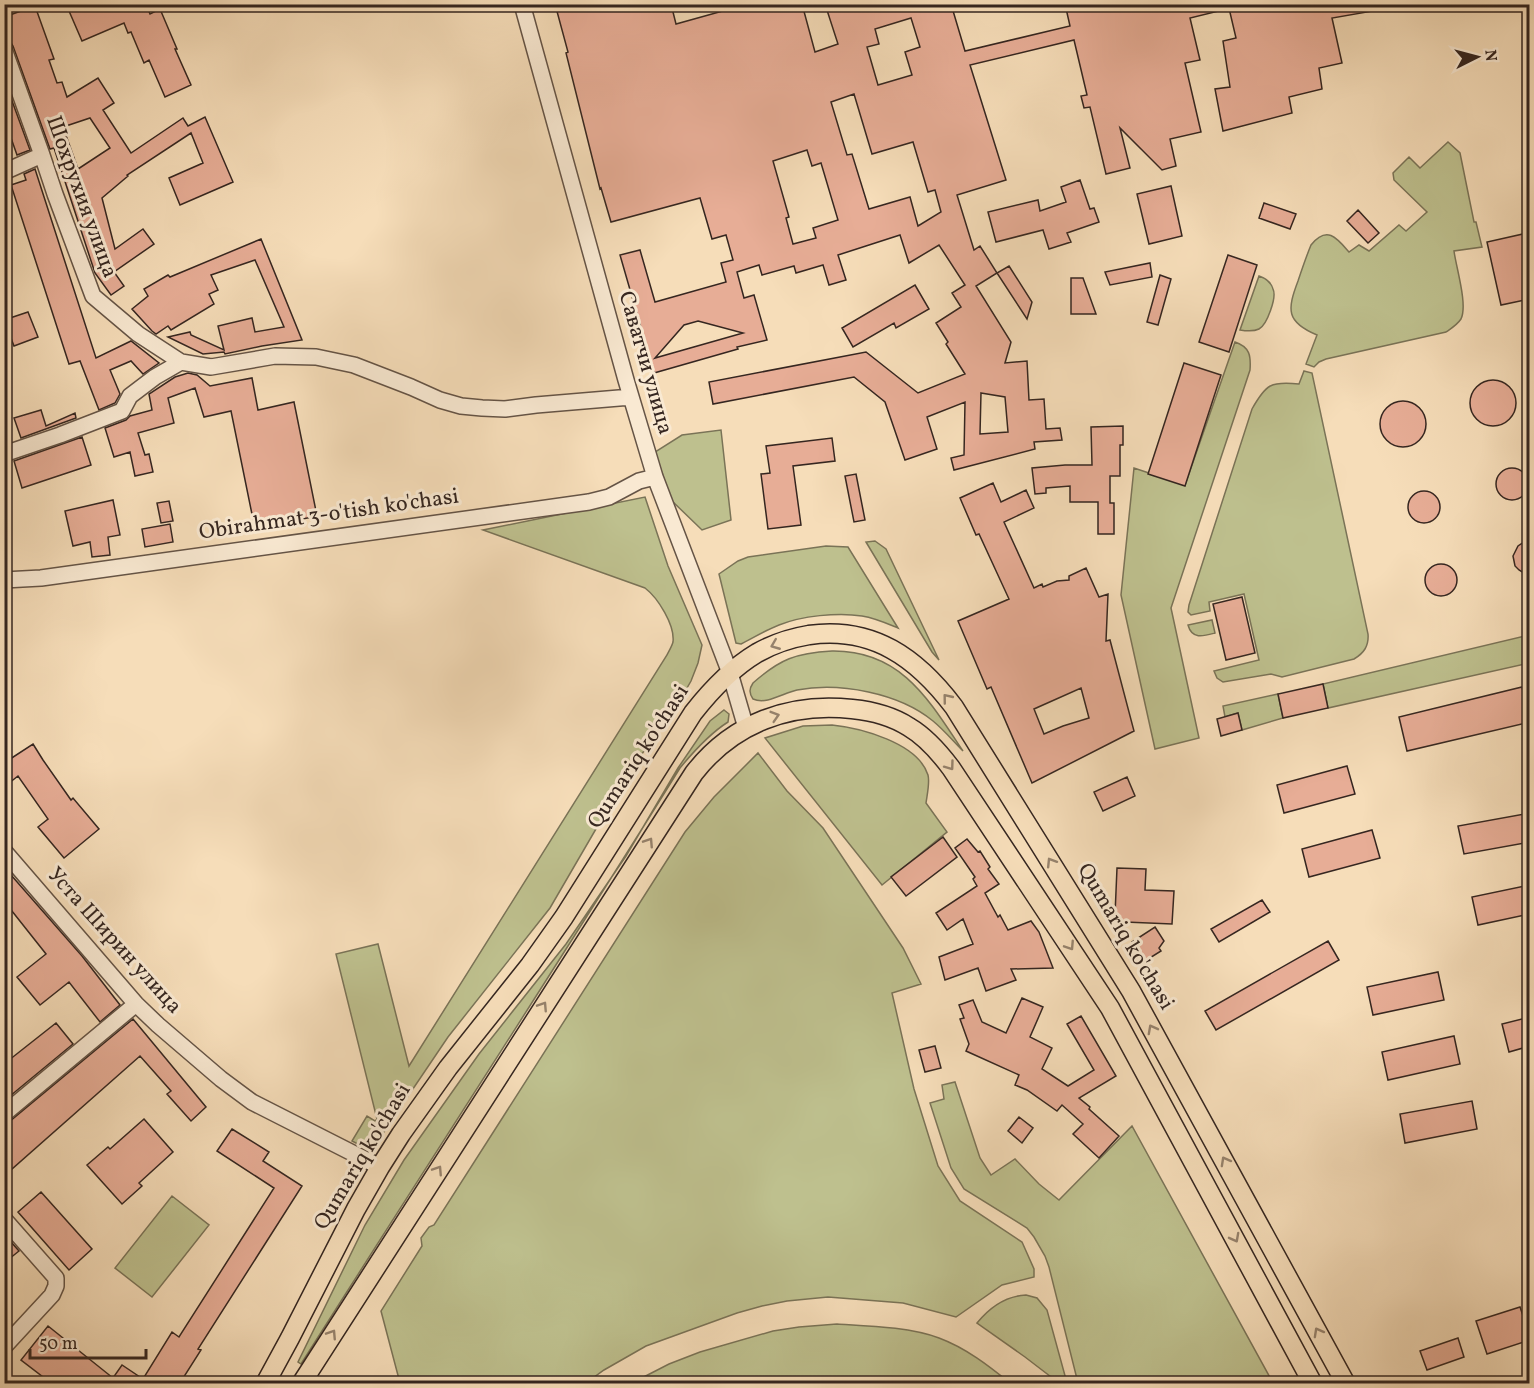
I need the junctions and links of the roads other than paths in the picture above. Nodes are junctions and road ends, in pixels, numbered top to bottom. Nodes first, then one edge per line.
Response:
1 (522, 4) edge
2 (4, 50) edge
3 (42, 155) junction
4 (4, 172) edge
5 (181, 362) junction
6 (631, 397) junction
7 (4, 454) edge
8 (655, 477) junction
9 (4, 580) edge
10 (730, 673) junction
11 (746, 728) junction
12 (4, 851) edge
13 (136, 1004) junction
14 (1180, 1080) junction
15 (1157, 1095) junction
16 (4, 1114) edge
17 (380, 1167) junction
18 (4, 1219) edge
19 (4, 1347) edge
20 (265, 1383) edge
21 (301, 1383) edge
22 (1313, 1383) edge
23 (1346, 1383) edge

1 - 6 street, Саватчи улица
2 - 3 street, Шохрухия улица
3 - 4 street
3 - 5 street, Шохрухия улица
5 - 6 street, Шохрухия улица
5 - 7 street
6 - 8 street, Саватчи улица
8 - 9 street, Obirahmat 3-o'tish ko'chasi
8 - 10 street, Саватчи улица
10 - 11 street, Саватчи улица
14 -> 10 main road, Qumariq ko'chasi
10 - 17 main road, Qumariq ko'chasi
11 -> 15 main road
21 -> 11 main road
12 - 13 street, Уста Ширин улица
13 - 16 street
13 - 17 street, Уста Ширин улица
14 - 15 main road
23 -> 14 main road, Qumariq ko'chasi
15 -> 22 main road
17 - 20 main road, Qumariq ko'chasi
18 - 19 street

